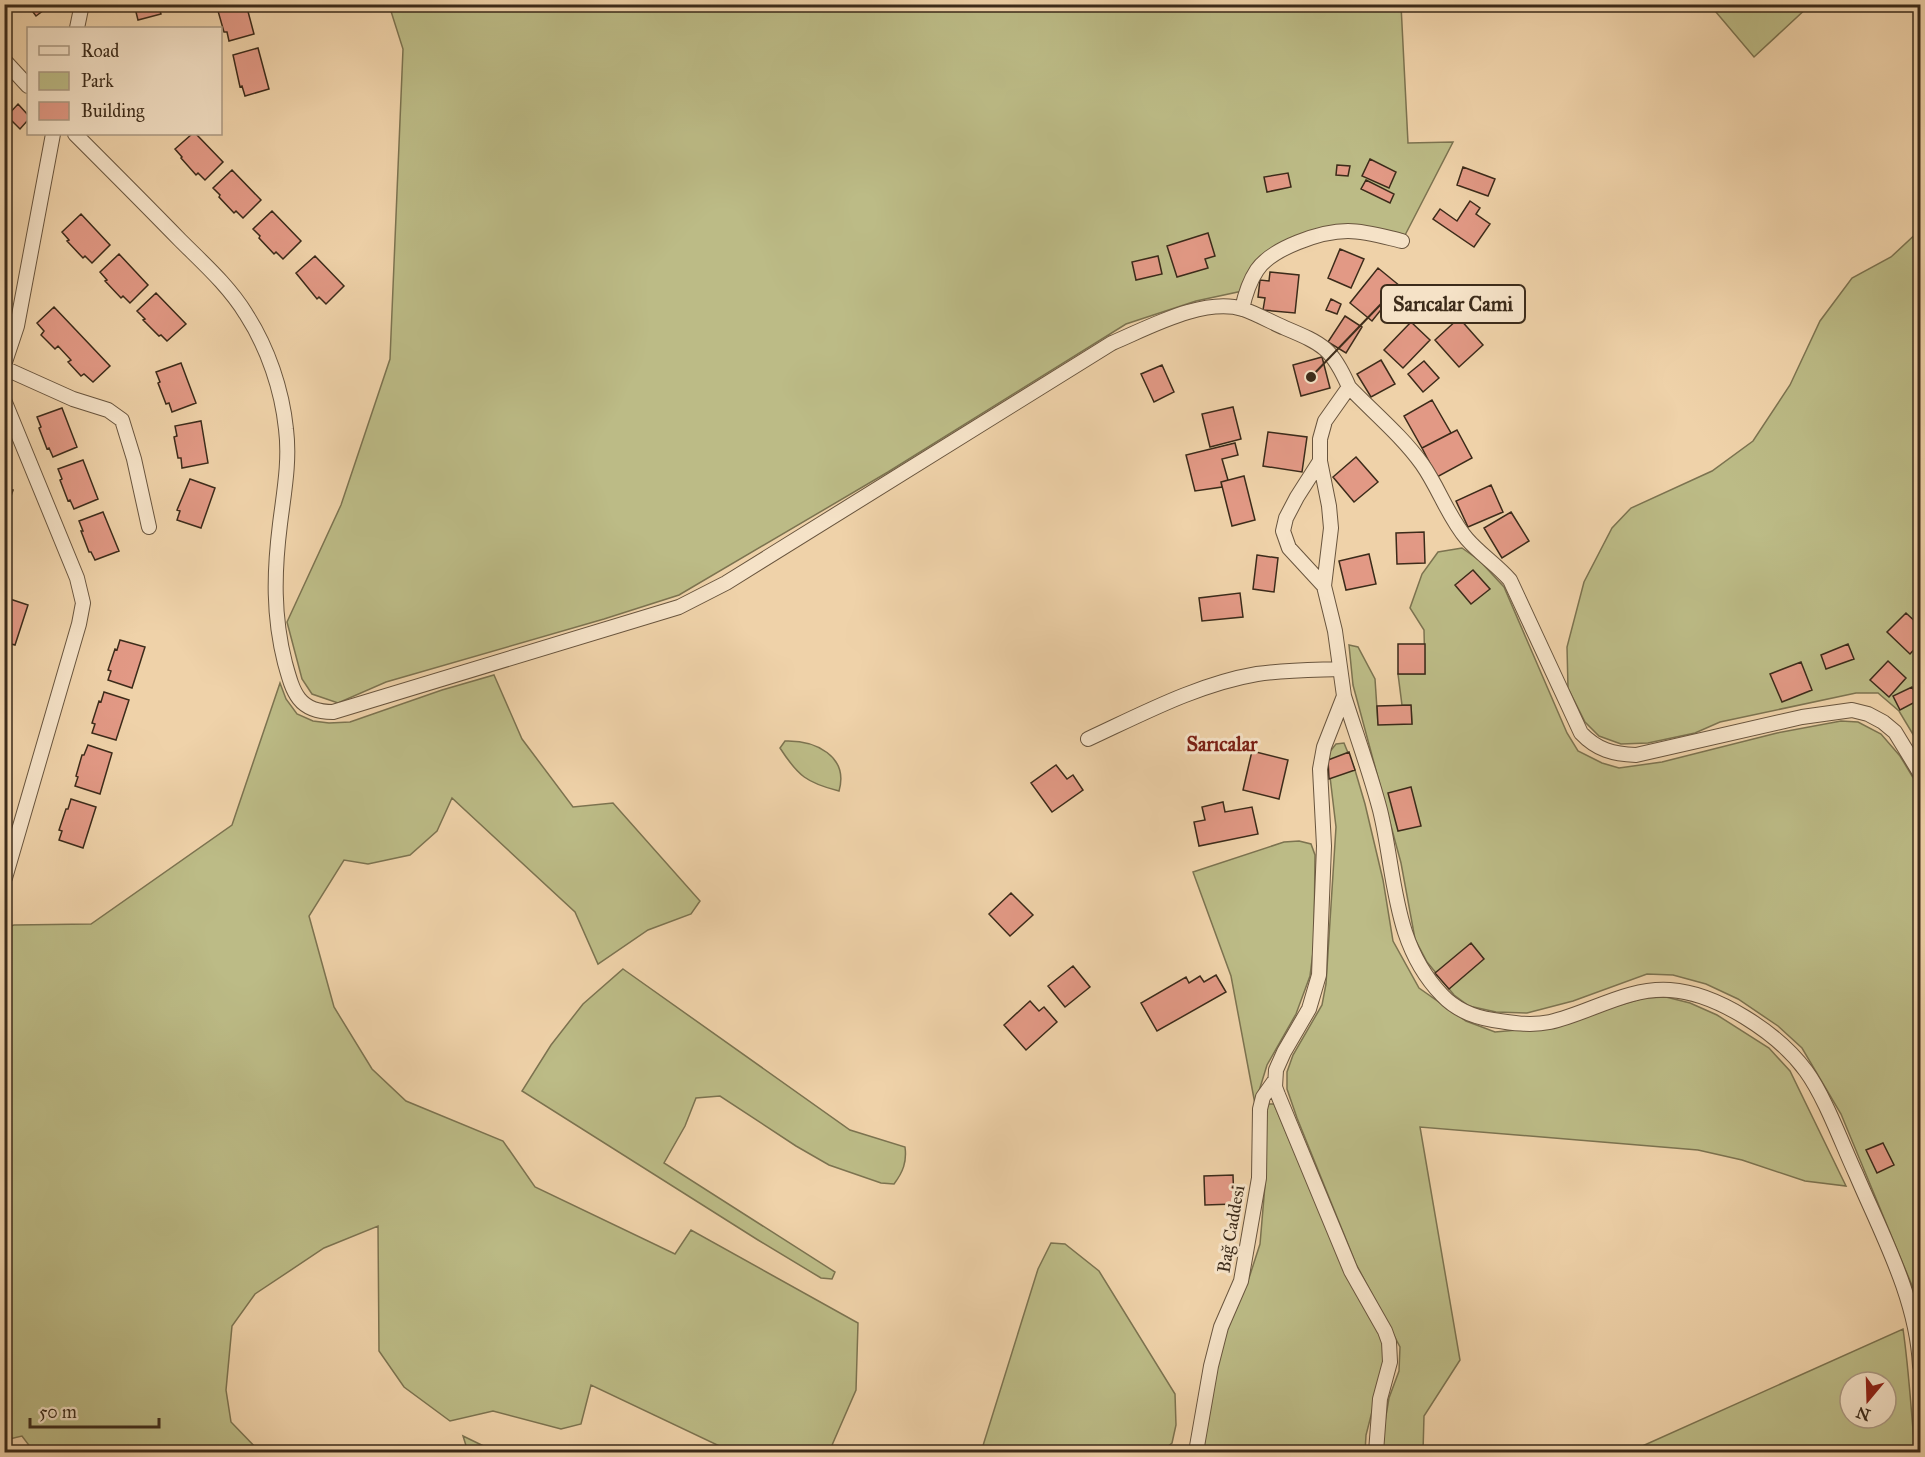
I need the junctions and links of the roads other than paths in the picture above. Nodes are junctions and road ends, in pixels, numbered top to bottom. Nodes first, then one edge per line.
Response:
1 (82, 4) edge
2 (77, 27) edge
3 (4, 60) edge
4 (27, 85) edge
5 (53, 135) edge
6 (76, 135) edge
7 (1402, 241) dead end
8 (1242, 309) junction
9 (4, 366) edge
10 (1349, 387) junction
11 (4, 400) edge
12 (1320, 461) junction
13 (149, 527) dead end
14 (1324, 586) junction
15 (1340, 669) junction
16 (1344, 696) junction
17 (1088, 739) dead end
18 (1920, 773) edge
19 (5, 878) edge
20 (1275, 1080) junction
21 (1920, 1366) edge
22 (1197, 1452) edge
23 (1376, 1452) edge

1 - 2 street
3 - 4 street
5 - 9 street
6 - 8 street
7 - 8 street
8 - 10 street
9 - 13 street
10 - 12 street
10 - 18 street
11 - 19 street
12 - 14 street
12 - 14 street
14 - 15 street
15 - 16 street
15 - 17 street
16 - 20 street, Bağ Caddesi
16 - 21 street
20 - 22 street, Bağ Caddesi
20 - 23 street

